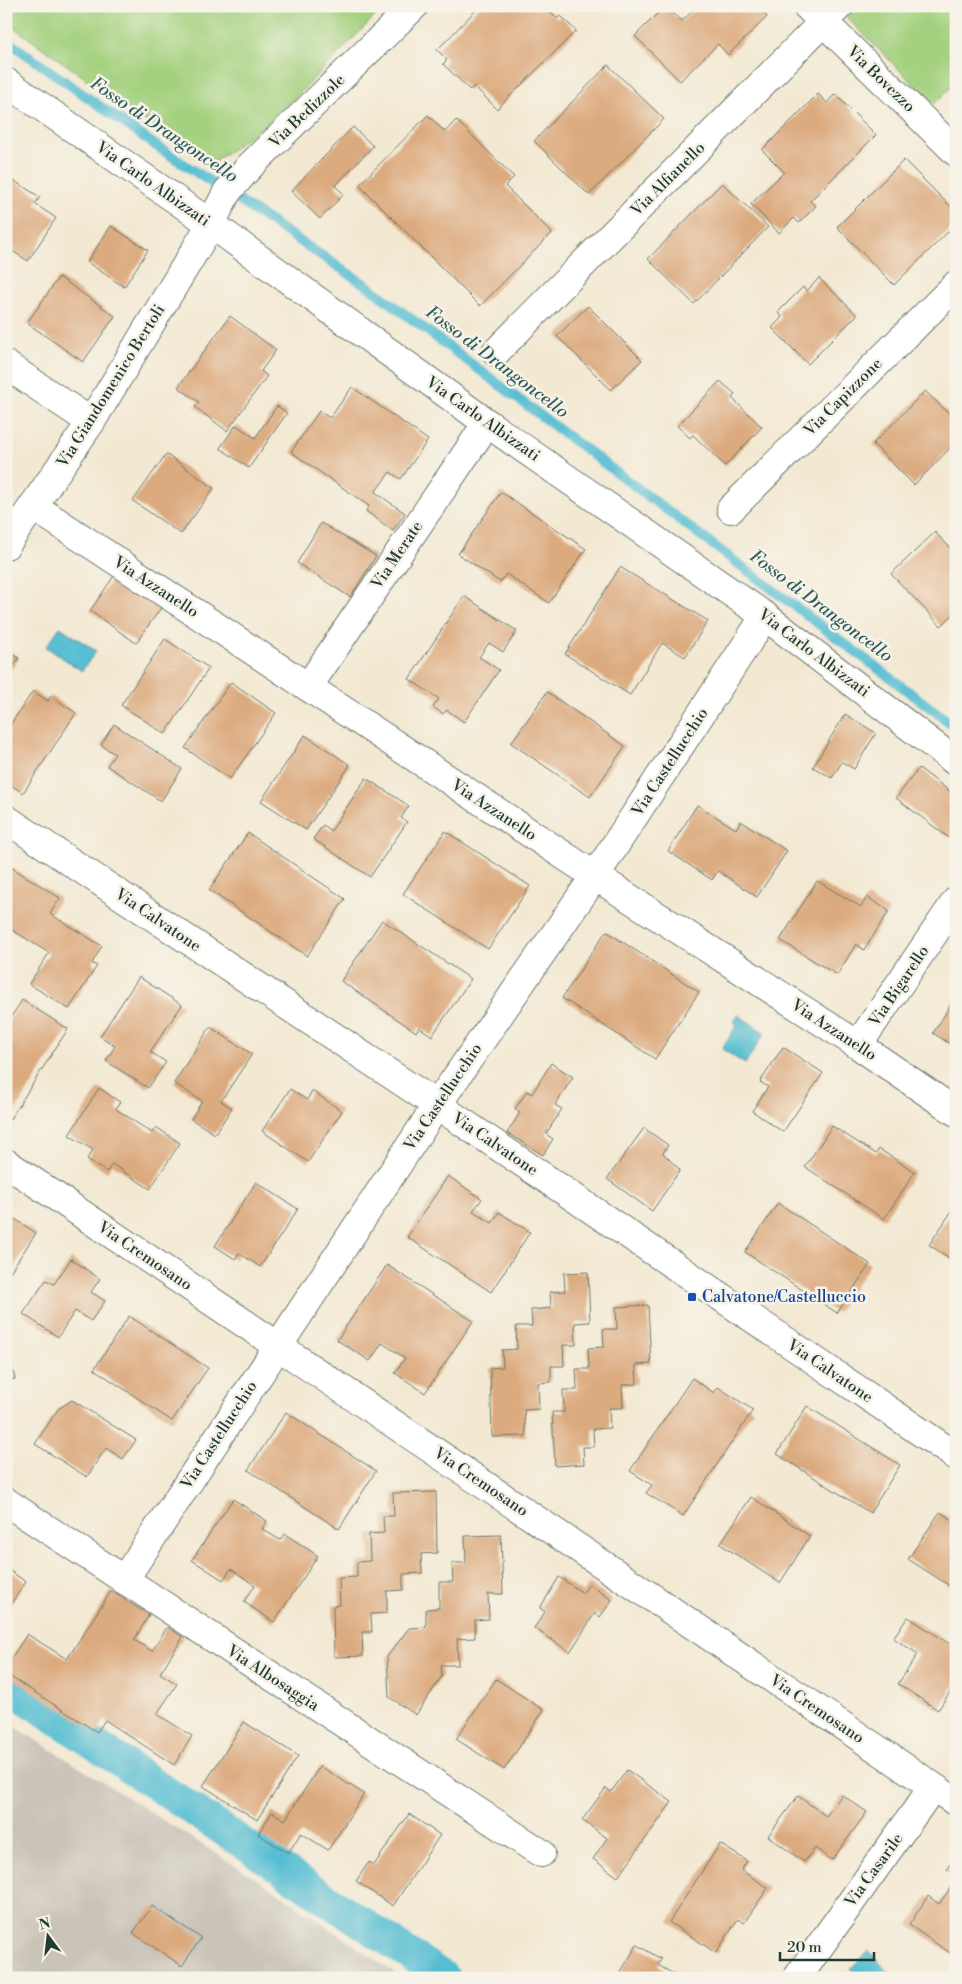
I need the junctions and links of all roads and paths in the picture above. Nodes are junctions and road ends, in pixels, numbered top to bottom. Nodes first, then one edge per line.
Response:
1 (414, 6) edge
2 (823, 12) edge
3 (6, 82) edge
4 (956, 152) edge
5 (211, 224) junction
6 (956, 285) edge
7 (496, 352) dead end
8 (6, 365) edge
9 (91, 422) junction
10 (487, 423) junction
11 (34, 506) junction
12 (731, 509) dead end
13 (6, 546) edge
14 (765, 616) junction
15 (308, 688) junction
16 (956, 762) edge
17 (6, 819) edge
18 (595, 876) junction
19 (956, 901) edge
20 (858, 1045) junction
21 (437, 1105) junction
22 (956, 1112) edge
23 (6, 1163) edge
24 (279, 1345) junction
25 (956, 1456) edge
26 (6, 1502) edge
27 (124, 1580) junction
28 (933, 1787) junction
29 (956, 1802) edge
30 (541, 1853) dead end
31 (796, 1978) edge

1 - 5 street, Via Bedizzole
2 - 4 street, Via Bovezzo
2 - 7 street, Via Alfianello
3 - 5 street, Via Carlo Albizzati
5 - 9 street, Via Giandomenico Bertoli
5 - 10 street, Via Carlo Albizzati
6 - 12 street, Via Capizzone
8 - 9 street
9 - 11 street, Via Giandomenico Bertoli
10 - 14 street, Via Carlo Albizzati
10 - 15 street, Via Merate
11 - 13 street, Via Giandomenico Bertoli
11 - 15 street, Via Azzanello
14 - 16 street, Via Carlo Albizzati
14 - 18 street, Via Castellucchio
15 - 18 street, Via Azzanello
17 - 21 street, Via Calvatone
18 - 20 street, Via Azzanello
18 - 21 street, Via Castellucchio
19 - 20 street, Via Bigarello
20 - 22 street, Via Azzanello
21 - 24 street, Via Castellucchio
21 - 25 street, Via Calvatone
23 - 24 street, Via Cremosano
24 - 27 street, Via Castellucchio
24 - 28 street, Via Cremosano
26 - 27 street, Via Albosaggia
27 - 30 street, Via Albosaggia
28 - 29 street, Via Cremosano
28 - 31 street, Via Casarile

